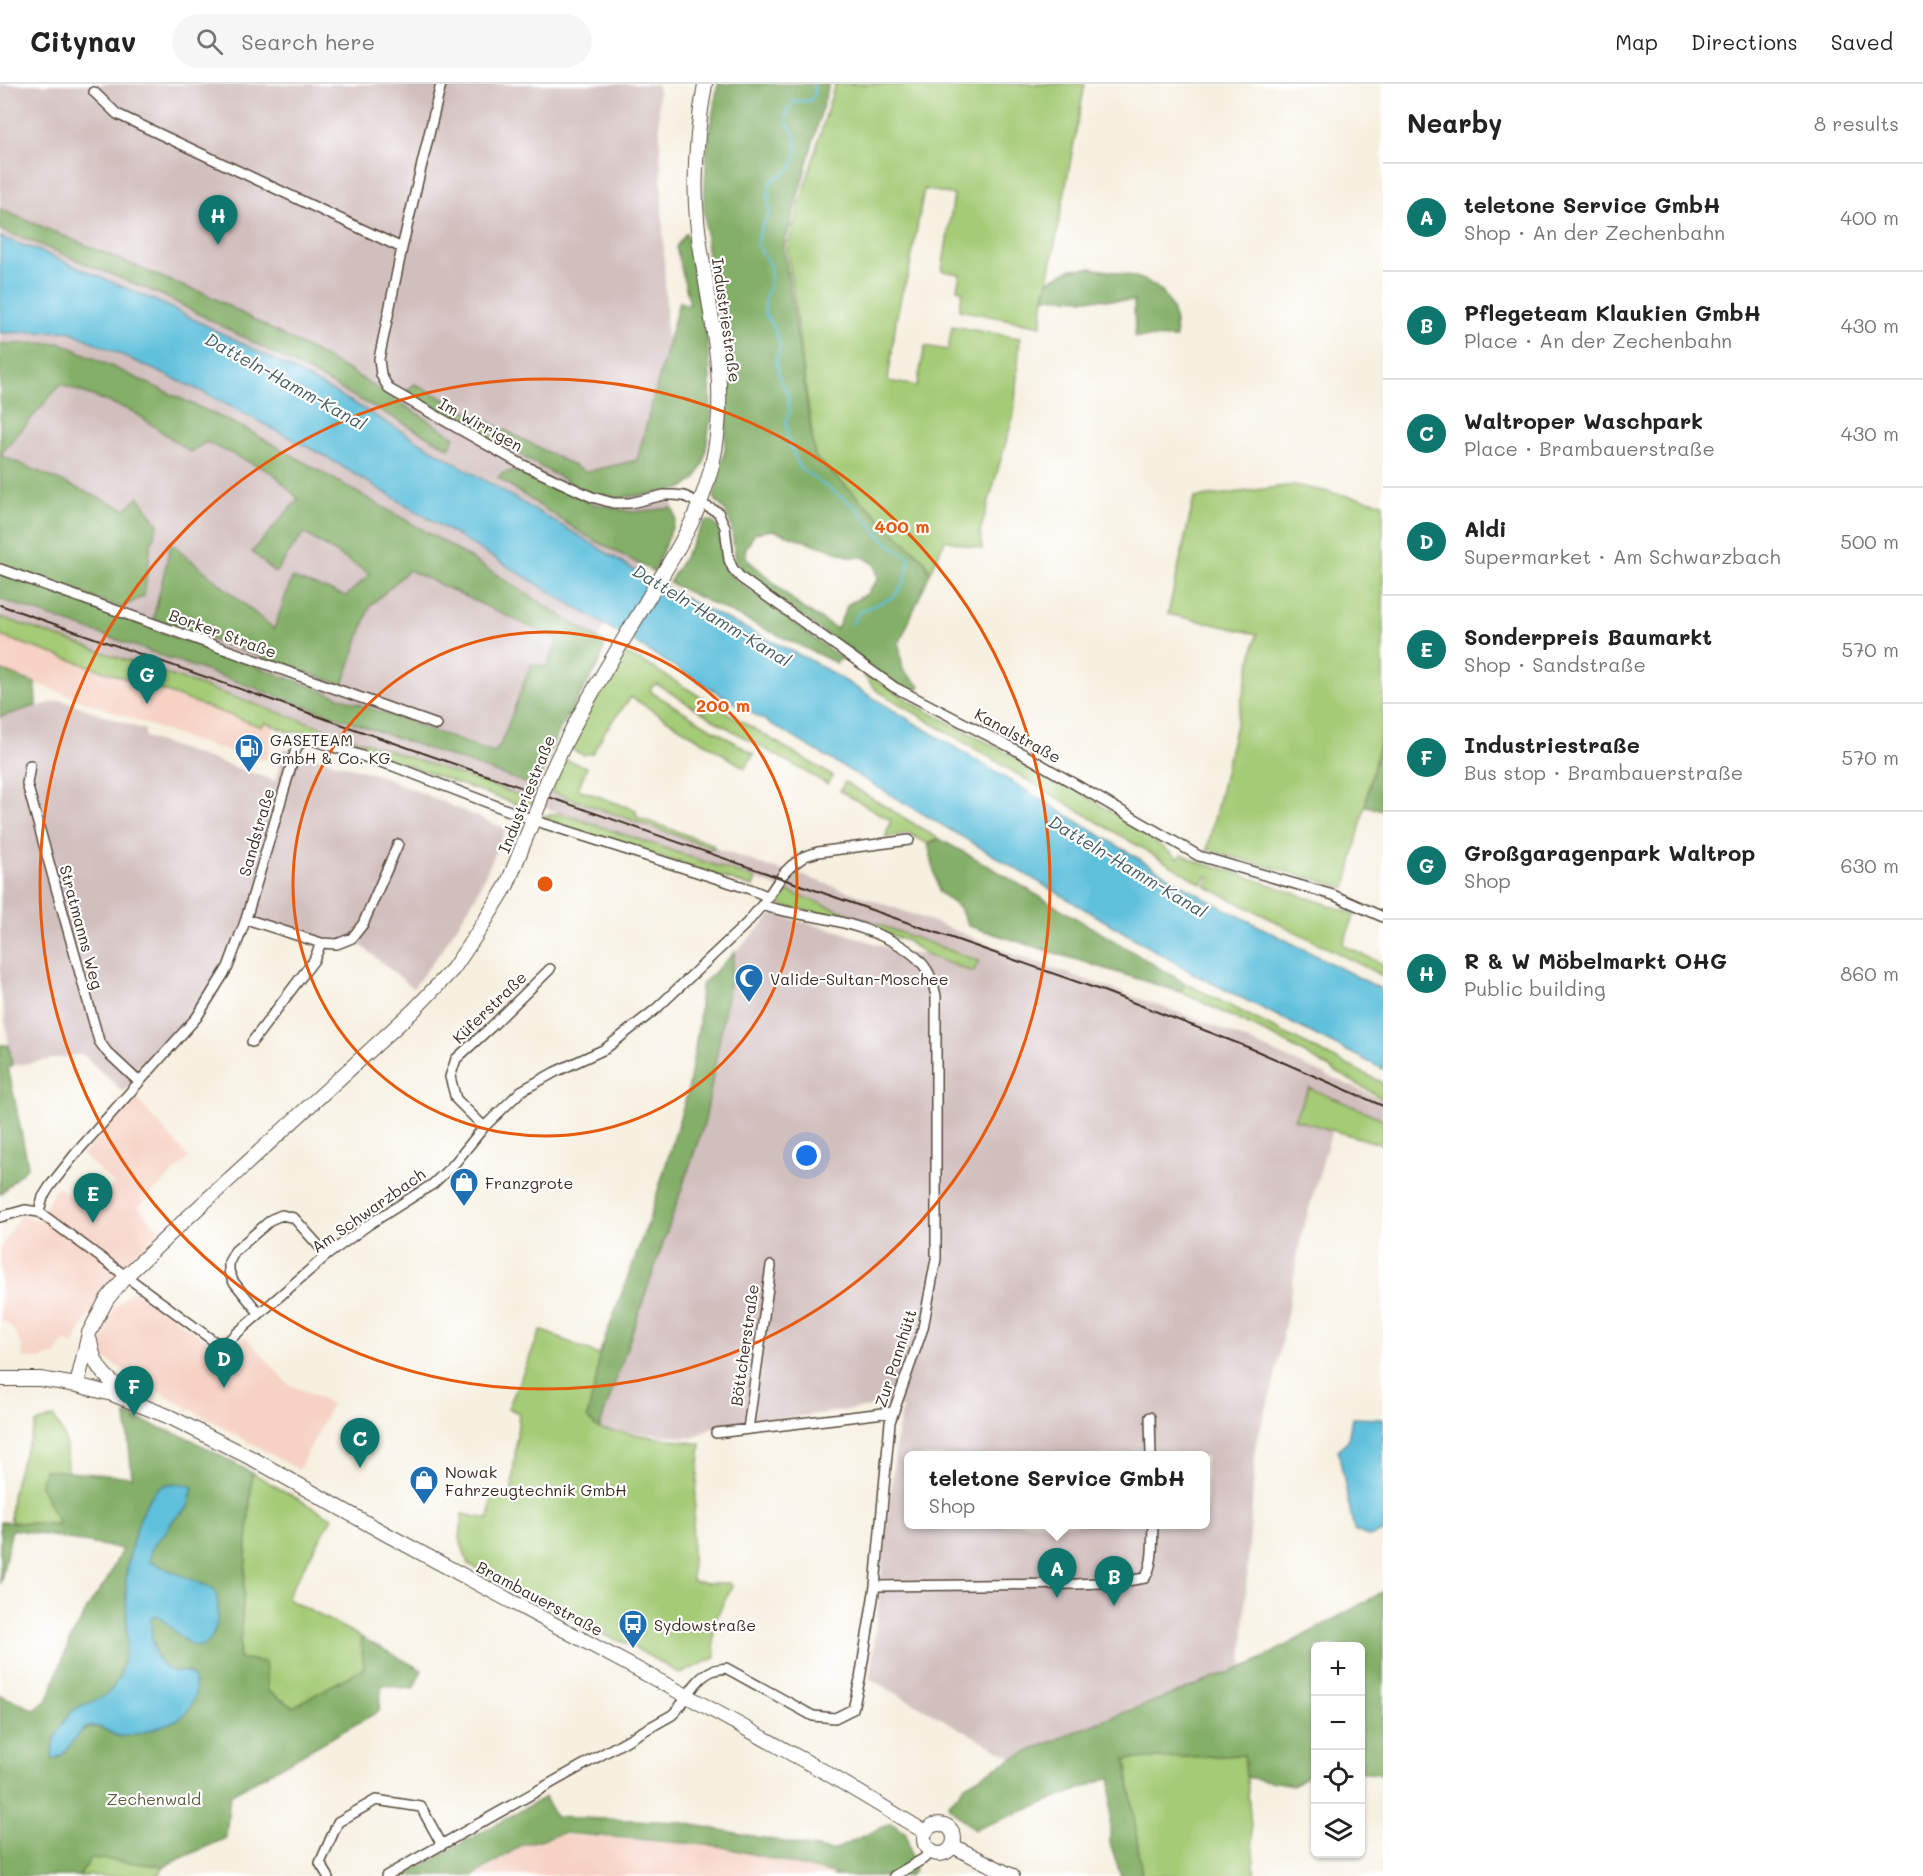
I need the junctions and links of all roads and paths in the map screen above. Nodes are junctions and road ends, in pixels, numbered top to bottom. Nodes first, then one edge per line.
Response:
1 (441, 84) edge
2 (705, 84) edge
3 (94, 92) dead end
4 (402, 248) junction
5 (700, 503) junction
6 (0, 569) edge
7 (436, 724) dead end
8 (30, 765) dead end
9 (533, 820) junction
10 (909, 840) dead end
11 (398, 844) dead end
12 (769, 897) junction
13 (762, 905) junction
14 (1383, 917) edge
15 (246, 919) junction
16 (321, 943) junction
17 (550, 969) dead end
18 (252, 1042) dead end
19 (139, 1082) junction
20 (484, 1127) junction
21 (39, 1212) junction
22 (0, 1217) edge
23 (327, 1255) junction
24 (771, 1266) dead end
25 (126, 1276) junction
26 (259, 1313) junction
27 (89, 1333) junction
28 (0, 1379) edge
29 (77, 1385) junction
30 (135, 1402) junction
31 (892, 1412) junction
32 (1150, 1417) dead end
33 (748, 1429) junction
34 (716, 1433) dead end
35 (1151, 1451) edge
36 (1153, 1529) edge
37 (874, 1586) junction
38 (687, 1696) junction
39 (925, 1832) junction
40 (442, 1845) junction
41 (953, 1846) junction
42 (931, 1852) junction
43 (328, 1876) edge
44 (386, 1876) edge
45 (894, 1876) edge
46 (1012, 1876) edge

1 - 4 street, Im Wirrigen
2 - 5 main road, Industriestraße
3 - 4 street
4 - 5 street, Im Wirrigen
5 - 9 main road, Industriestraße, bridge
5 - 14 street, Kanalstraße
6 - 7 street, Borker Straße
8 - 19 street, Stratmanns Weg
9 - 12 street, Sandstraße
9 - 15 street, Sandstraße
9 - 25 main road, Industriestraße
10 - 12 street, Am Schwarzbach
11 - 16 street
12 - 13 street, Am Schwarzbach
13 - 20 street, Am Schwarzbach
13 - 31 street, Zur Pannhütt
15 - 16 street
15 - 19 street, Sandstraße
16 - 18 street
17 - 20 street, Küferstraße
19 - 21 street, Sandstraße
20 - 23 street, Am Schwarzbach
21 - 22 street
21 - 25 street
23 - 26 street, Am Schwarzbach
23 - 26 street
24 - 33 street, Böttcherstraße
25 - 26 street, Am Schwarzbach
25 - 27 main road, Industriestraße
27 - 29 main road, Industriestraße
27 - 30 main road, Brambauerstraße
28 - 29 main road, Brambauerstraße
29 - 30 main road, Brambauerstraße
30 - 38 main road, Brambauerstraße
31 - 33 street, Böttcherstraße
31 - 37 street, Zur Pannhütt
32 - 35 street
33 - 34 street, Böttcherstraße
36 - 37 street
37 - 38 street, Zur Pannhütt
38 - 39 main road, Brambauerstraße
38 - 40 street
39 - 41 main road
39 - 42 main road
40 - 43 street
40 - 44 street
41 - 42 main road
41 - 46 main road
42 - 45 street

